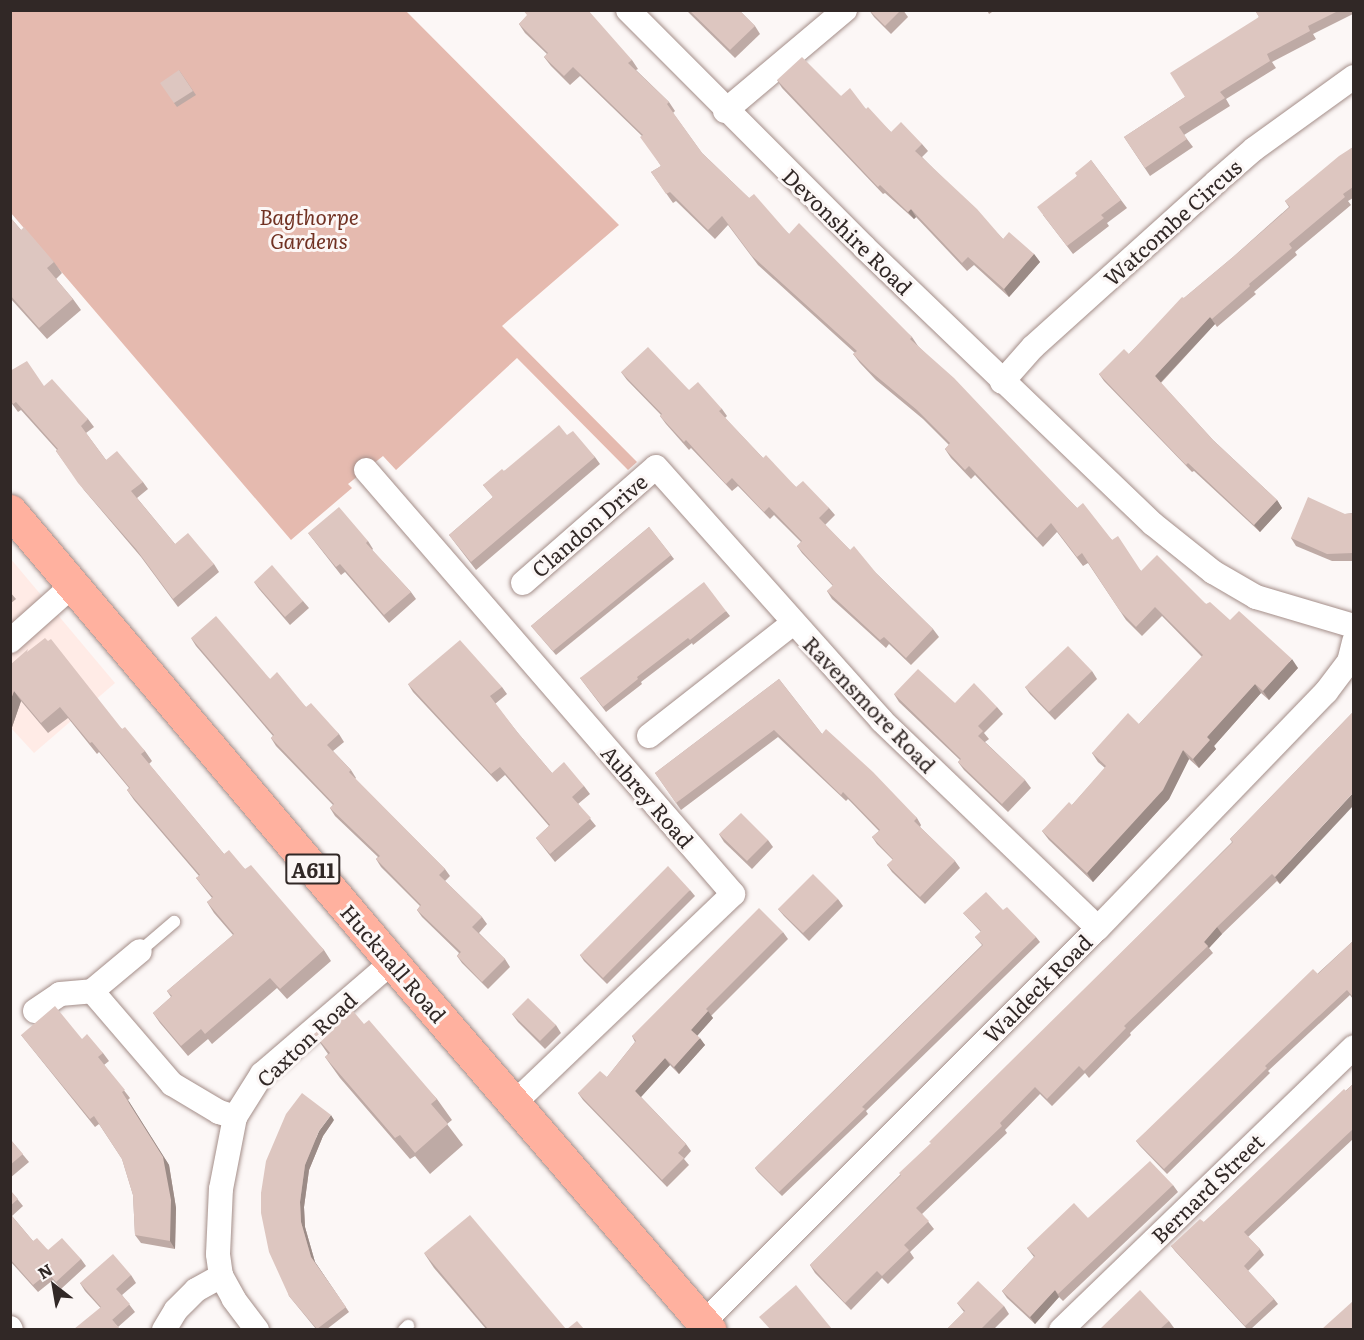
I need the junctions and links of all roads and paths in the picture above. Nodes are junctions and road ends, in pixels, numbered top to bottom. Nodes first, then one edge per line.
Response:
1 (628, 10) edge
2 (845, 10) edge
3 (1353, 77) edge
4 (725, 111) junction
5 (1002, 382) junction
6 (656, 467) joint
7 (366, 470) dead end
8 (10, 512) edge
9 (523, 583) dead end
10 (73, 585) junction
11 (793, 623) junction
12 (1353, 626) edge
13 (10, 641) edge
14 (1353, 642) edge
15 (649, 736) dead end
16 (174, 922) dead end
17 (1098, 928) junction
18 (140, 951) joint
19 (392, 962) junction
20 (92, 991) junction
21 (35, 1011) dead end
22 (1353, 1047) edge
23 (515, 1102) junction
24 (235, 1117) junction
25 (222, 1276) junction
26 (707, 1326) edge
27 (164, 1329) edge
28 (257, 1329) edge
29 (1061, 1329) edge

1 - 4 street, Devonshire Road
2 - 4 street
3 - 5 street, Watcombe Circus
4 - 5 street, Devonshire Road
5 - 12 street, Devonshire Road
6 - 9 street, Clandon Drive
6 - 11 street, Ravensmore Road
7 - 23 street, Aubrey Road
8 - 10 main road, Hucknall Road / A611
10 - 13 street
10 - 19 main road, Hucknall Road / A611
11 - 15 street
11 - 17 street, Ravensmore Road
14 - 17 street, Waldeck Road
16 - 18 lane
17 - 26 street, Waldeck Road
18 - 20 street
19 - 23 main road, Hucknall Road / A611
19 - 24 street, Caxton Road
20 - 21 street
20 - 24 street
22 - 29 street, Bernard Street
23 - 26 main road, Hucknall Road / A611
24 - 25 street, Caxton Road
25 - 27 street
25 - 28 street, Caxton Road

